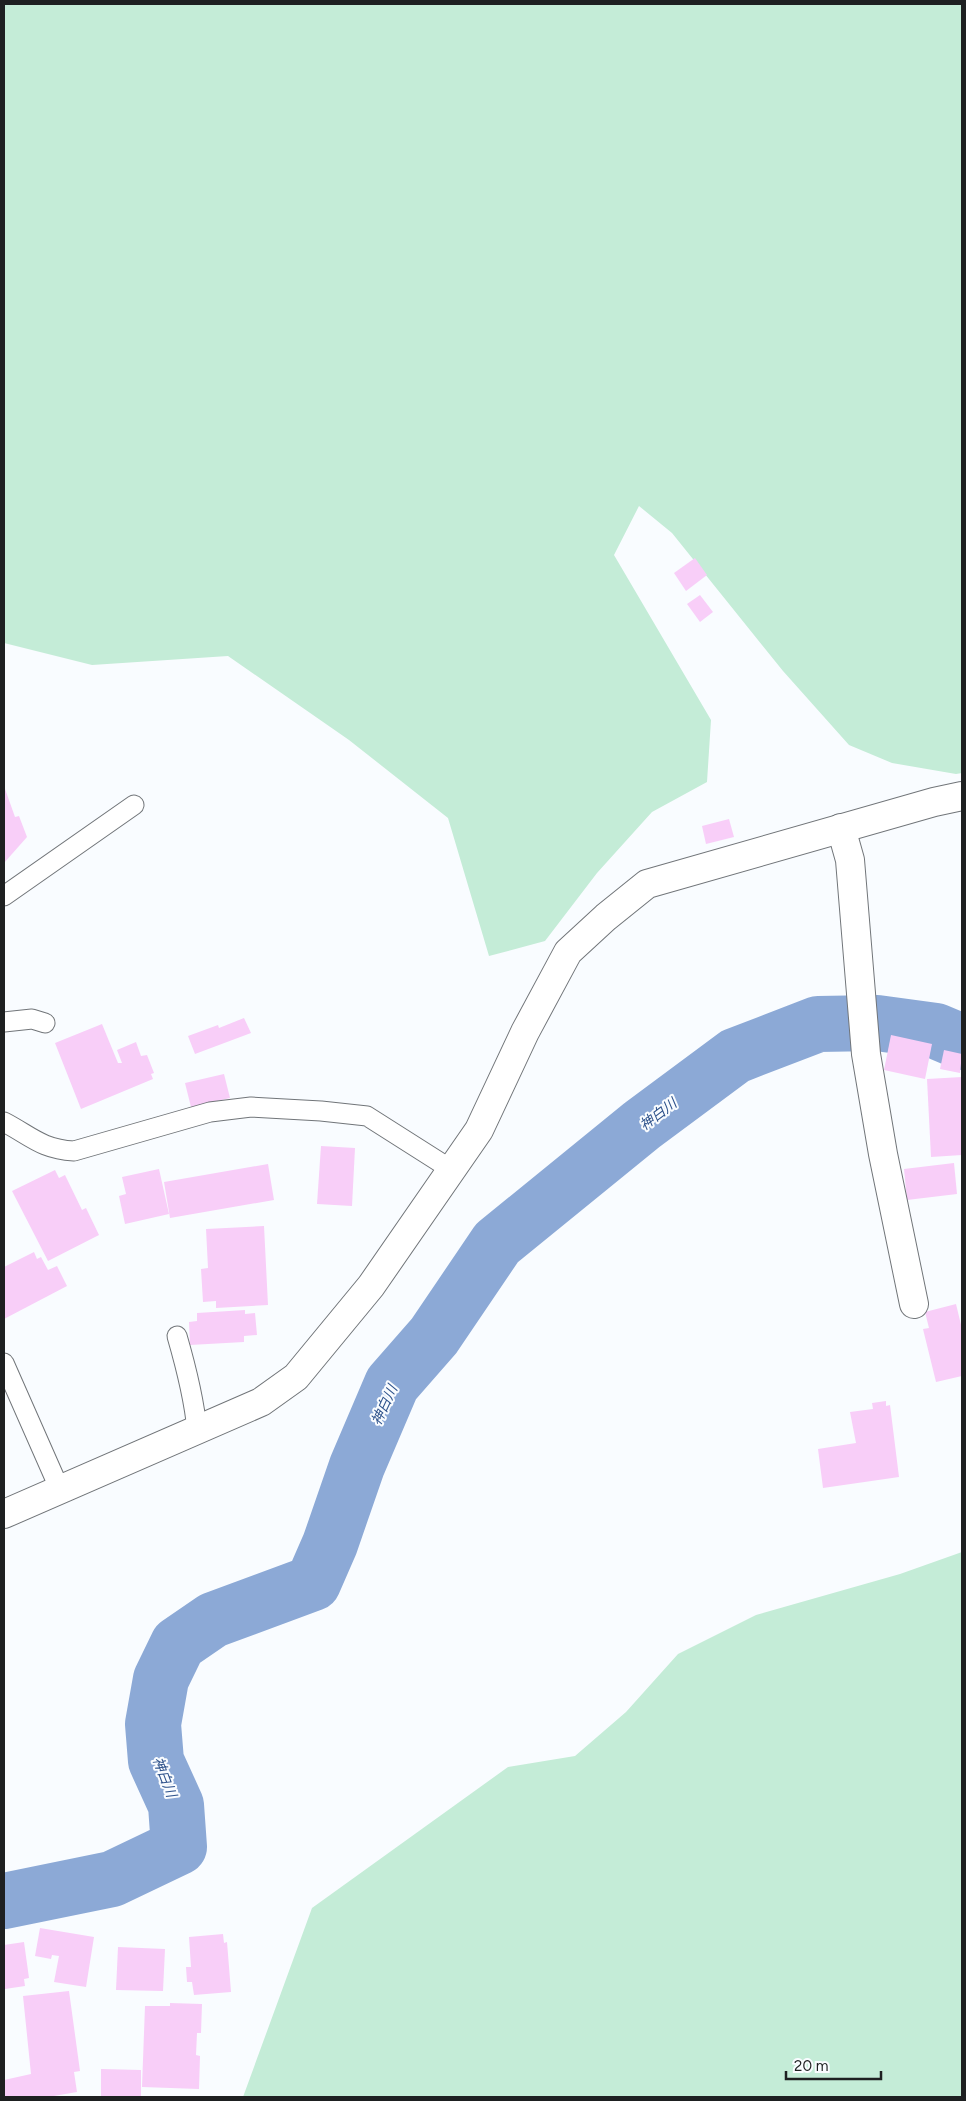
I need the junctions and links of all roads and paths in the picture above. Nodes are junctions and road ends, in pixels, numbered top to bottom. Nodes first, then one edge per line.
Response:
1 (962, 796) edge
2 (134, 805) dead end
3 (841, 828) junction
4 (4, 896) edge
5 (4, 1022) edge
6 (46, 1024) dead end
7 (4, 1122) edge
8 (452, 1170) junction
9 (914, 1304) dead end
10 (177, 1336) dead end
11 (4, 1363) edge
12 (197, 1430) junction
13 (60, 1490) junction
14 (4, 1514) edge

1 - 3 street
2 - 4 lane
3 - 8 street
3 - 9 street
5 - 6 lane
7 - 8 lane
8 - 12 street
10 - 12 lane
11 - 13 lane
12 - 13 street
13 - 14 street

